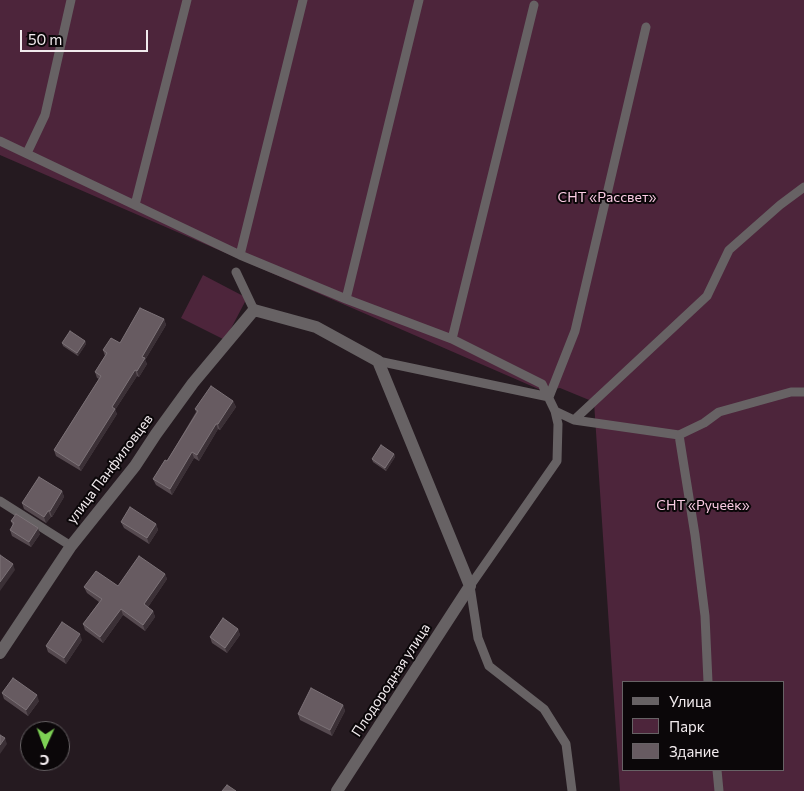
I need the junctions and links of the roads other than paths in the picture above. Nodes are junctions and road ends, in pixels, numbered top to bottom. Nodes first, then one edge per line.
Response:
1 (71, 0) edge
2 (188, 0) edge
3 (303, 0) edge
4 (419, 0) edge
5 (534, 5) dead end
6 (646, 27) dead end
7 (0, 141) edge
8 (27, 153) junction
9 (804, 187) edge
10 (135, 205) junction
11 (240, 255) junction
12 (236, 272) dead end
13 (346, 299) junction
14 (254, 310) junction
15 (452, 339) junction
16 (378, 361) junction
17 (804, 392) edge
18 (549, 397) junction
19 (555, 412) junction
20 (574, 420) junction
21 (680, 435) junction
22 (0, 501) edge
23 (71, 546) junction
24 (470, 586) junction
25 (0, 653) edge
26 (708, 681) edge
27 (717, 771) edge
28 (337, 791) edge
29 (572, 791) edge
30 (719, 791) edge

1 - 8 lane
2 - 10 lane
3 - 11 lane
4 - 13 lane
5 - 15 lane
6 - 18 lane
7 - 8 lane
8 - 10 lane
9 - 20 lane
10 - 11 lane
11 - 13 lane
12 - 14 lane
13 - 15 lane
14 - 16 street
14 - 23 street, улица Панфиловцев
15 - 18 lane
16 - 18 lane
16 - 24 street
17 - 21 lane
18 - 19 lane
19 - 20 lane
19 - 24 lane
20 - 21 lane
21 - 26 lane
22 - 23 lane
23 - 25 street, улица Панфиловцев
24 - 28 street, Плодородная улица
24 - 29 lane
27 - 30 lane

